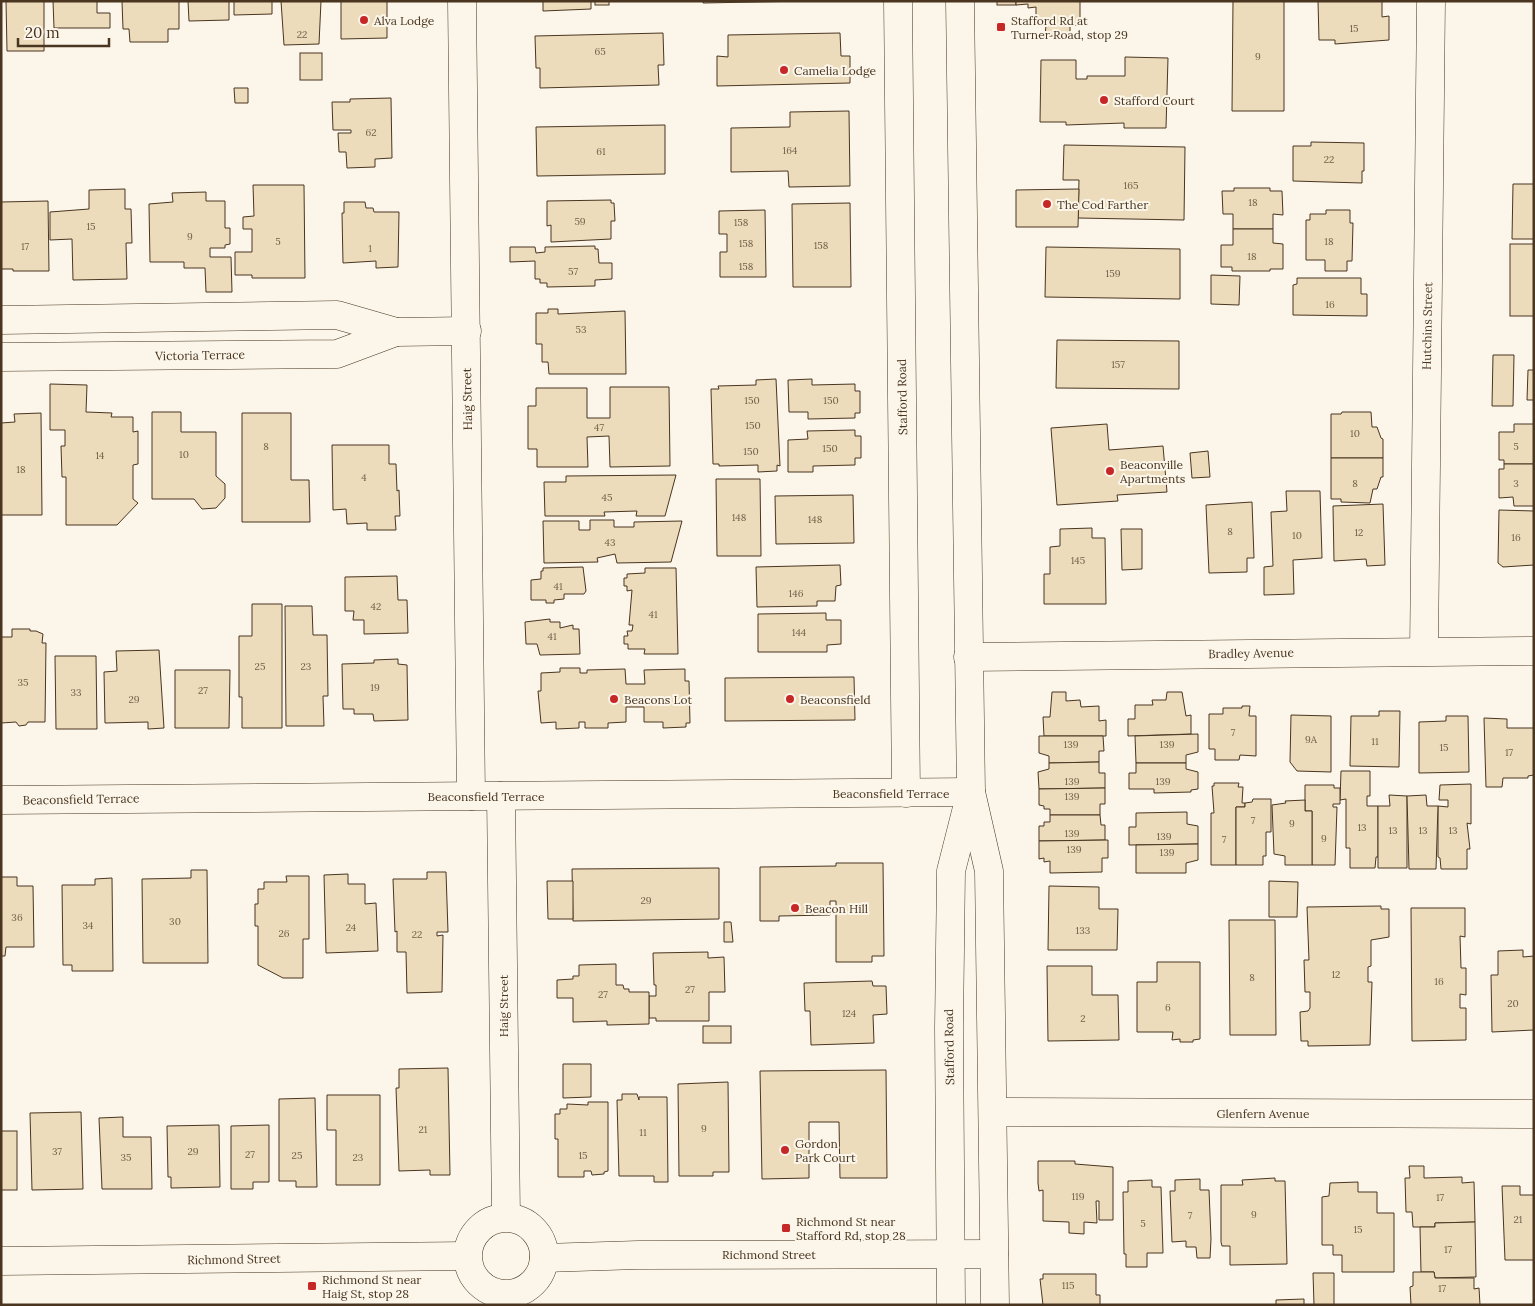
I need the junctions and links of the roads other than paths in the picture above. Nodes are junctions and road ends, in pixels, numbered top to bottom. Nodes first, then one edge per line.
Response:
1 (462, 1) edge
2 (898, 1) edge
3 (960, 1) edge
4 (1431, 1) edge
5 (1, 320) edge
6 (467, 331) junction
7 (396, 332) junction
8 (1, 357) edge
9 (1534, 650) edge
10 (1424, 651) junction
11 (968, 657) junction
12 (971, 792) junction
13 (906, 793) junction
14 (471, 796) junction
15 (501, 796) junction
16 (1, 800) edge
17 (993, 1112) junction
18 (1534, 1114) edge
19 (506, 1217) junction
20 (951, 1254) junction
21 (994, 1254) junction
22 (468, 1256) junction
23 (544, 1258) junction
24 (1, 1261) edge
25 (506, 1300) edge
26 (951, 1305) edge
27 (995, 1305) edge

1 - 6 main road, Haig Street
2 - 13 main road, Stafford Road
3 - 11 main road, Stafford Road
4 - 10 main road, Hutchins Street
5 - 7 main road, Victoria Terrace
6 - 7 main road, Victoria Terrace
6 - 14 main road, Haig Street
7 - 8 main road, Victoria Terrace
9 - 10 main road, Bradley Avenue
10 - 11 main road, Bradley Avenue
11 - 12 main road, Stafford Road
12 - 13 main road, Beaconsfield Terrace
12 - 17 main road, Stafford Road
12 - 20 main road, Stafford Road
13 - 15 main road, Beaconsfield Terrace
14 - 15 main road, Beaconsfield Terrace
14 - 16 main road, Beaconsfield Terrace
15 - 19 main road, Haig Street
17 - 18 main road, Glenfern Avenue
17 - 21 main road, Stafford Road
19 - 22 main road
19 - 23 main road
20 - 21 main road, Richmond Street
20 - 23 main road, Richmond Street
20 - 26 main road, Stafford Road
21 - 27 main road, Stafford Road
22 - 24 main road, Richmond Street
22 - 25 main road
23 - 25 main road

